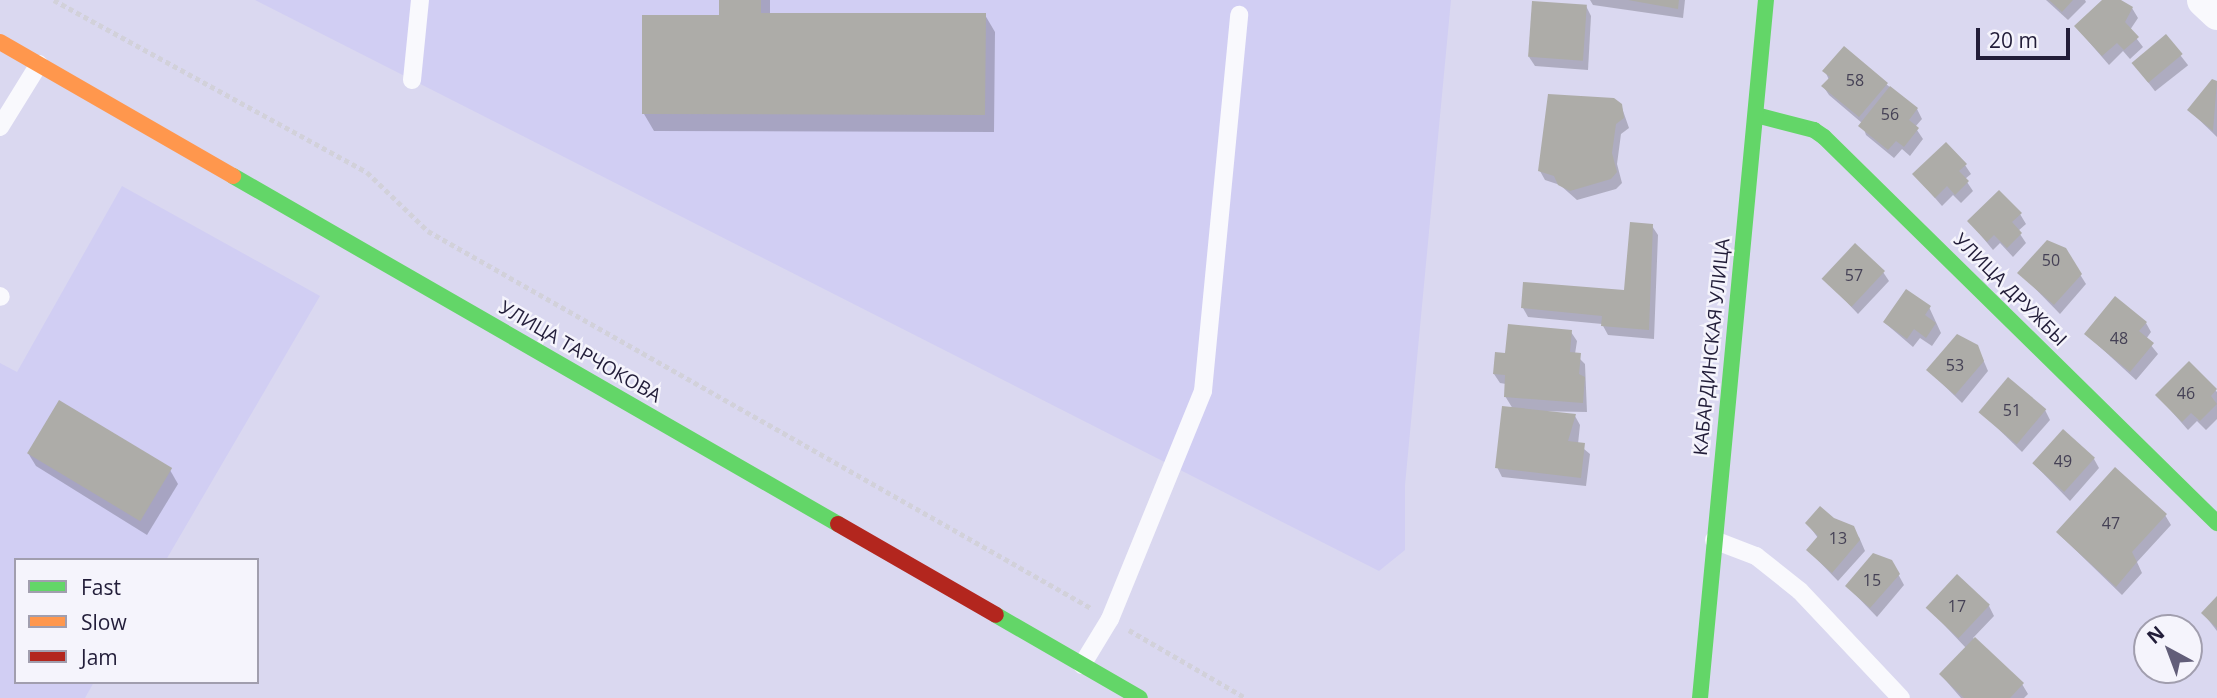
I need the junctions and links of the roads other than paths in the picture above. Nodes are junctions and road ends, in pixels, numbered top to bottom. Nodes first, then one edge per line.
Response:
1 (420, 0) edge
2 (1766, 0) edge
3 (2203, 0) edge
4 (2217, 13) edge
5 (1239, 15) dead end
6 (0, 42) edge
7 (38, 64) junction
8 (412, 80) dead end
9 (1756, 116) junction
10 (0, 127) edge
11 (2217, 523) edge
12 (1714, 540) junction
13 (1083, 665) junction
14 (1140, 698) edge
15 (1700, 698) edge
16 (1901, 698) edge

1 - 8 lane
2 - 9 main road, КАБАРДИНСКАЯ УЛИЦА
3 - 4 street
5 - 13 lane
6 - 7 main road, УЛИЦА ТАРЧОКОВА
7 - 10 lane
7 - 13 main road, УЛИЦА ТАРЧОКОВА
9 - 11 main road, УЛИЦА ДРУЖБЫ
9 - 12 main road, КАБАРДИНСКАЯ УЛИЦА
12 - 15 main road, КАБАРДИНСКАЯ УЛИЦА
12 - 16 lane
13 - 14 main road, УЛИЦА ТАРЧОКОВА

